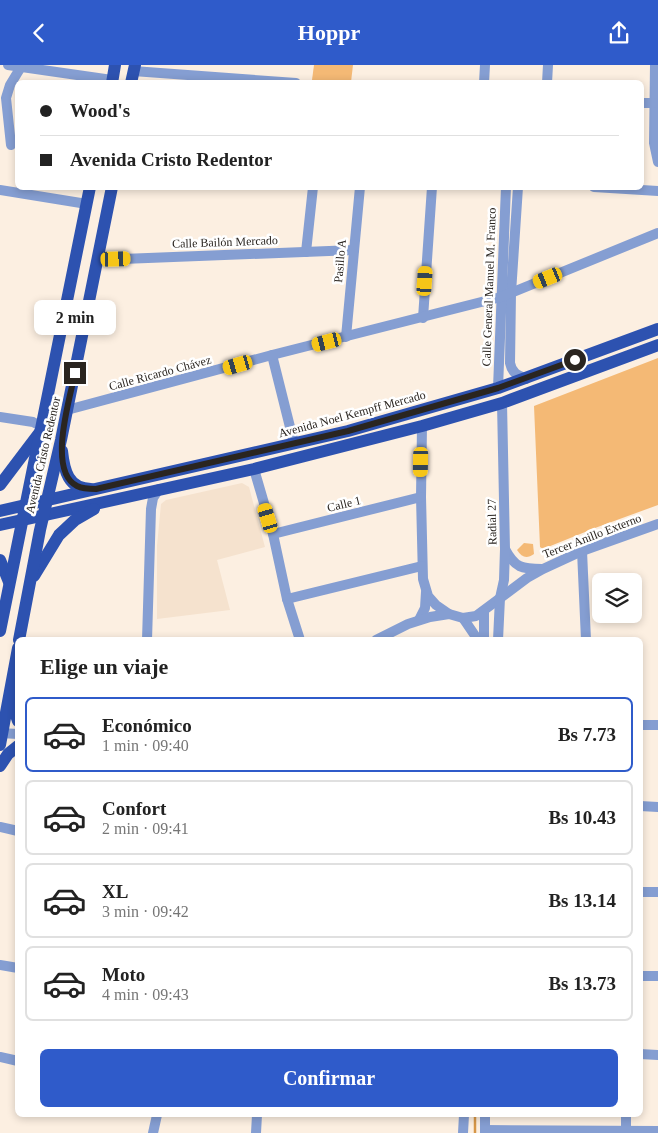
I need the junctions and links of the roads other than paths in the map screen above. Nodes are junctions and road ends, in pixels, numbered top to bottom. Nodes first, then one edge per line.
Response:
1 (8, 65) edge
2 (115, 65) edge
3 (485, 65) edge
4 (548, 65) edge
5 (655, 65) edge
6 (21, 67) junction
7 (132, 71) edge
8 (94, 80) edge
9 (113, 80) edge
10 (255, 80) edge
11 (484, 80) edge
12 (547, 80) edge
13 (644, 103) edge
14 (654, 103) junction
15 (11, 145) dead end
16 (658, 162) edge
17 (0, 190) edge
18 (89, 190) edge
19 (104, 190) edge
20 (111, 190) edge
21 (313, 190) edge
22 (360, 190) edge
23 (432, 190) edge
24 (506, 190) edge
25 (518, 190) edge
26 (642, 190) edge
27 (658, 191) edge
28 (87, 203) junction
29 (658, 233) edge
30 (354, 250) junction
31 (306, 252) junction
32 (97, 260) junction
33 (506, 295) junction
34 (423, 318) junction
35 (658, 329) edge
36 (346, 337) junction
37 (658, 345) edge
38 (272, 355) junction
39 (526, 379) junction
40 (498, 388) junction
41 (502, 403) junction
42 (45, 410) junction
43 (67, 410) junction
44 (0, 417) edge
45 (23, 421) junction
46 (382, 421) junction
47 (422, 426) junction
48 (42, 429) junction
49 (386, 435) junction
50 (61, 440) junction
51 (294, 443) junction
52 (254, 469) junction
53 (0, 485) edge
54 (96, 489) junction
55 (159, 489) junction
56 (137, 494) junction
57 (421, 497) junction
58 (46, 501) junction
59 (106, 502) junction
60 (25, 506) junction
61 (151, 509) junction
62 (0, 511) edge
63 (43, 517) junction
64 (22, 521) junction
65 (658, 524) edge
66 (0, 525) edge
67 (273, 534) junction
68 (505, 549) junction
69 (582, 551) junction
70 (0, 560) edge
71 (422, 566) junction
72 (543, 569) junction
73 (9, 582) junction
74 (29, 585) junction
75 (426, 591) junction
76 (500, 598) junction
77 (287, 599) junction
78 (484, 611) junction
79 (448, 614) junction
80 (463, 618) junction
81 (419, 620) junction
82 (0, 631) edge
83 (20, 637) edge
84 (147, 637) edge
85 (299, 637) edge
86 (382, 637) edge
87 (476, 637) edge
88 (484, 637) edge
89 (498, 637) edge
90 (586, 637) edge
91 (15, 662) edge
92 (5, 707) edge
93 (15, 718) edge
94 (643, 725) edge
95 (658, 725) edge
96 (15, 735) edge
97 (1, 740) edge
98 (15, 743) edge
99 (15, 747) edge
100 (0, 766) edge
101 (643, 806) edge
102 (658, 807) edge
103 (0, 827) edge
104 (15, 830) edge
105 (643, 892) edge
106 (658, 892) edge
107 (0, 965) edge
108 (15, 968) edge
109 (643, 976) edge
110 (658, 976) edge
111 (643, 1054) edge
112 (658, 1055) edge
113 (0, 1057) edge
114 (15, 1060) edge
115 (157, 1117) edge
116 (257, 1117) edge
117 (464, 1117) edge
118 (485, 1117) edge
119 (626, 1117) edge
120 (485, 1131) edge
121 (658, 1131) edge
122 (626, 1132) edge
123 (153, 1133) edge
124 (256, 1133) edge
125 (464, 1133) edge

1 - 6 street
2 - 9 main road
3 - 11 street
4 - 12 street
5 - 14 street
6 - 8 street
6 - 15 street
7 - 10 street
13 - 14 street
14 - 16 street
17 - 28 street
18 - 28 main road, Avenida Cristo Redentor
19 - 32 main road
20 - 32 main road, Avenida Cristo Redentor
21 - 31 street
22 - 30 street, Pasillo A
23 - 34 street
24 - 33 street, Calle General Manuel M. Franco
25 - 33 street, Calle General Manuel M. Franco
26 - 27 street
28 - 42 main road, Avenida Cristo Redentor
29 - 33 street, Calle Ricardo Chávez
30 - 31 street, Calle Bailón Mercado
30 - 36 street, Pasillo A
31 - 32 street, Calle Bailón Mercado
32 - 43 main road, Avenida Cristo Redentor
33 - 34 street, Calle Ricardo Chávez
33 - 39 street, Calle General Manuel M. Franco
33 - 40 street, Calle General Manuel M. Franco
34 - 36 street, Calle Ricardo Chávez
35 - 39 main road, Avenida Noel Kempff Mercado
36 - 38 street, Calle Ricardo Chávez
37 - 41 main road
38 - 43 street, Calle Ricardo Chávez
38 - 51 street
39 - 40 main road, Avenida Noel Kempff Mercado
40 - 46 main road, Avenida Noel Kempff Mercado
41 - 47 main road
41 - 68 street, Radial 27
42 - 45 street
42 - 48 main road, Avenida Cristo Redentor
43 - 50 main road, Avenida Cristo Redentor
44 - 45 street
45 - 48 street
46 - 49 main road
46 - 51 main road, Avenida Noel Kempff Mercado
47 - 49 main road
47 - 57 street
48 - 53 main road
48 - 60 main road, Avenida Cristo Redentor
49 - 52 main road
50 - 54 main road
50 - 58 main road, Avenida Cristo Redentor
51 - 54 main road, Avenida Noel Kempff Mercado
52 - 55 main road
52 - 67 street
54 - 58 main road, Avenida Noel Kempff Mercado
55 - 56 main road
55 - 61 street
56 - 59 main road
56 - 61 street
57 - 67 street, Calle 1
57 - 71 street
58 - 60 main road, Avenida Noel Kempff Mercado
58 - 63 main road, Avenida Cristo Redentor
59 - 63 main road
59 - 74 main road
60 - 62 main road, Avenida Noel Kempff Mercado
60 - 64 main road, Avenida Cristo Redentor
61 - 84 street
63 - 64 main road
63 - 74 main road, Avenida Cristo Redentor
64 - 66 main road
64 - 73 main road, Avenida Cristo Redentor
65 - 69 street, Tercer Anillo Externo
67 - 77 street
68 - 72 street
68 - 76 street, Radial 27
69 - 72 street, Tercer Anillo Externo
69 - 90 street
70 - 73 main road
71 - 75 street
71 - 77 street
72 - 76 street, Tercer Anillo Externo
73 - 82 main road, Avenida Cristo Redentor
74 - 83 main road, Avenida Cristo Redentor
75 - 79 street
75 - 81 street
76 - 78 street, Tercer Anillo Externo
76 - 89 street, Radial 27
77 - 85 street
78 - 80 street, Tercer Anillo Externo
78 - 88 street
79 - 80 street
79 - 81 street
80 - 87 street
81 - 86 street
91 - 92 main road
92 - 93 main road
92 - 97 main road
94 - 95 street
96 - 97 street
97 - 98 street
99 - 100 main road
101 - 102 street
103 - 104 street
105 - 106 street
107 - 108 street
109 - 110 street
111 - 112 street
113 - 114 street
115 - 123 street
116 - 124 street
117 - 125 street
118 - 120 street
119 - 122 street
120 - 122 street
121 - 122 street

